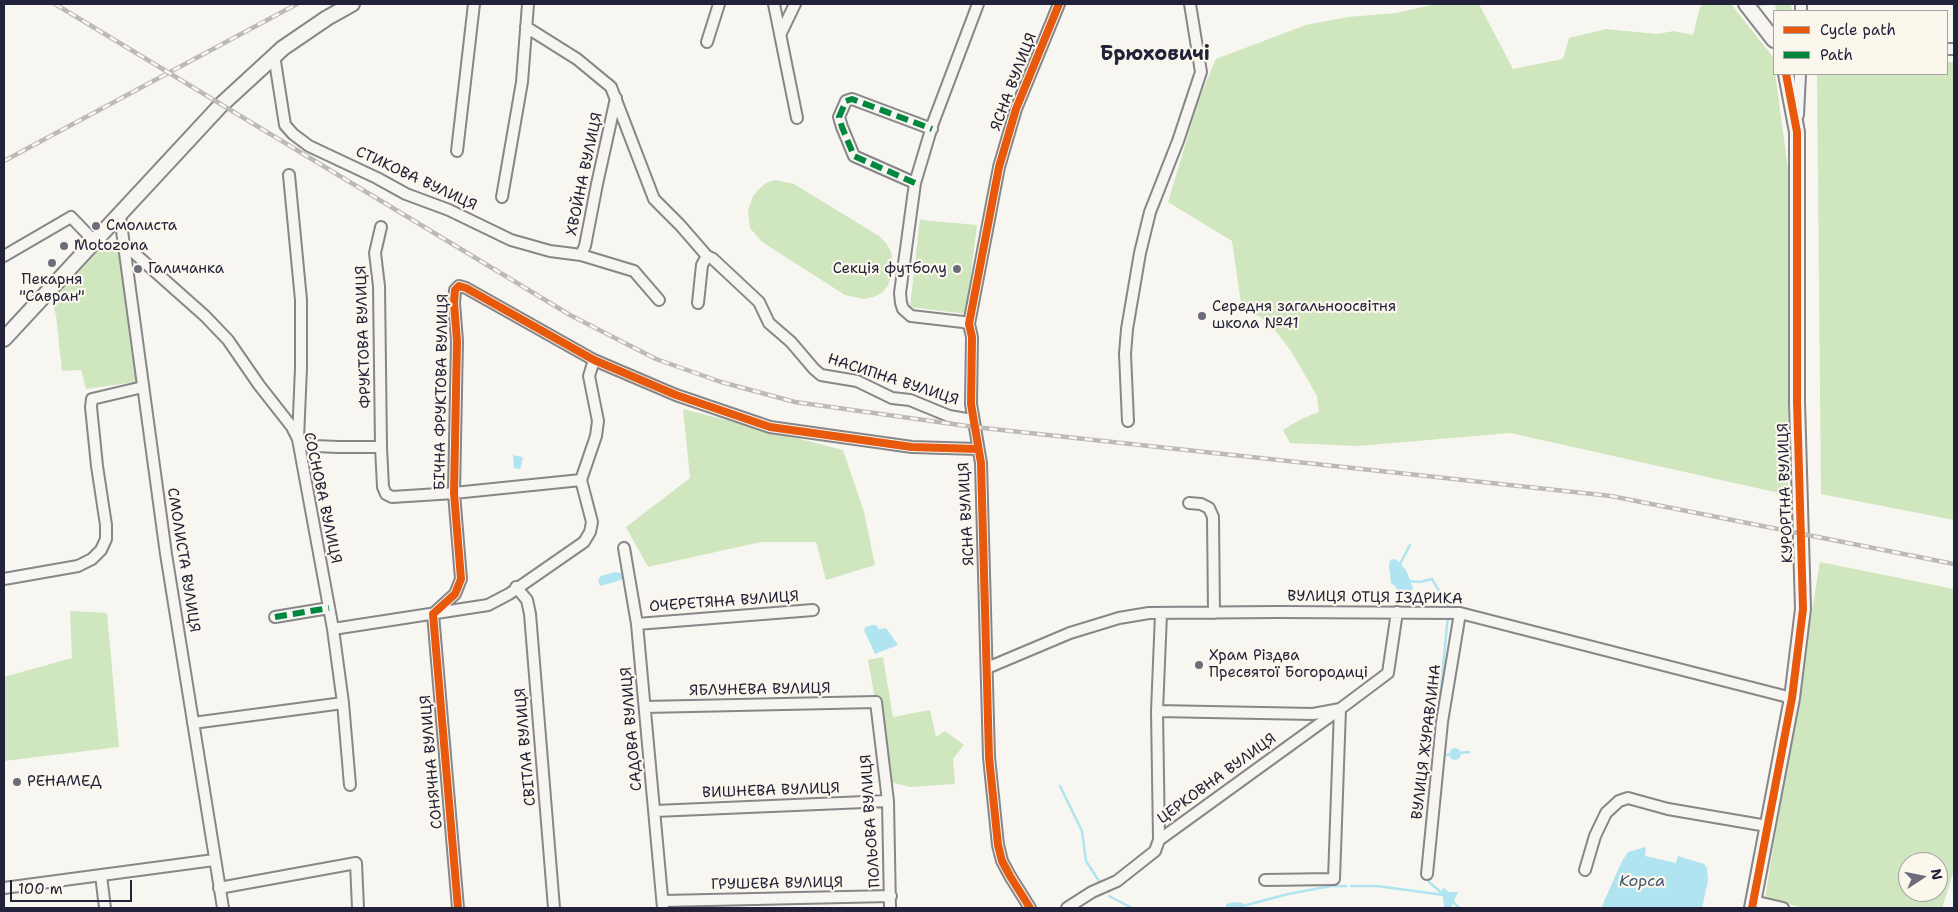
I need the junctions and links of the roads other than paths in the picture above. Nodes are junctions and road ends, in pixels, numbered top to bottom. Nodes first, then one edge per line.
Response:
1 (352, 4) edge
2 (474, 4) edge
3 (528, 4) edge
4 (719, 4) edge
5 (774, 4) edge
6 (795, 4) edge
7 (978, 4) edge
8 (1059, 4) edge
9 (1190, 4) edge
10 (1746, 4) edge
11 (526, 27) junction
12 (781, 33) junction
13 (1773, 39) edge
14 (707, 42) dead end
15 (274, 55) junction
16 (1786, 75) edge
17 (1800, 75) edge
18 (616, 98) junction
19 (797, 118) dead end
20 (932, 129) junction
21 (1797, 132) junction
22 (457, 151) dead end
23 (289, 175) dead end
24 (915, 183) junction
25 (502, 198) dead end
26 (120, 216) junction
27 (381, 227) dead end
28 (95, 242) junction
29 (124, 244) junction
30 (581, 255) junction
31 (4, 256) edge
32 (707, 256) junction
33 (659, 300) dead end
34 (698, 303) dead end
35 (969, 324) junction
36 (4, 339) edge
37 (594, 360) junction
38 (143, 387) junction
39 (972, 420) junction
40 (1128, 421) dead end
41 (298, 439) junction
42 (381, 447) junction
43 (977, 449) junction
44 (581, 480) junction
45 (454, 493) junction
46 (1189, 503) dead end
47 (624, 548) dead end
48 (4, 580) edge
49 (516, 587) junction
50 (329, 608) junction
51 (814, 610) dead end
52 (1397, 612) junction
53 (1214, 613) junction
54 (1460, 613) junction
55 (432, 614) junction
56 (1162, 614) junction
57 (275, 617) dead end
58 (637, 624) junction
59 (333, 629) junction
60 (987, 668) junction
61 (1792, 698) junction
62 (876, 702) joint
63 (343, 703) junction
64 (645, 707) junction
65 (1340, 709) junction
66 (1157, 711) junction
67 (193, 724) junction
68 (350, 785) dead end
69 (888, 801) junction
70 (655, 811) junction
71 (1767, 826) junction
72 (1159, 840) junction
73 (214, 860) junction
74 (1585, 870) dead end
75 (1428, 874) dead end
76 (101, 875) junction
77 (1265, 880) dead end
78 (4, 888) edge
79 (219, 888) junction
80 (891, 896) junction
81 (1753, 904) edge
82 (663, 905) edge
83 (105, 908) edge
84 (223, 908) edge
85 (358, 908) edge
86 (458, 908) edge
87 (554, 908) edge
88 (890, 908) edge
89 (1030, 908) edge
90 (1067, 908) edge
91 (1783, 908) edge

1 - 15 main road
2 - 22 street
3 - 11 street
4 - 14 street
5 - 12 street
6 - 12 street
7 - 20 street
8 - 35 street, ЯСНА ВУЛИЦЯ
9 - 40 street
10 - 13 main road
11 - 18 street, НАСИПНА ВУЛИЦЯ
11 - 25 street
12 - 19 street
15 - 26 main road
15 - 30 street, СТИКОВА ВУЛИЦЯ
16 - 21 main road, КУРОРТНА ВУЛИЦЯ
17 - 21 street
18 - 30 street, ХВОЙНА ВУЛИЦЯ
18 - 32 street, НАСИПНА ВУЛИЦЯ
20 - 24 street
20 - 24 street
21 - 61 main road, КУРОРТНА ВУЛИЦЯ
23 - 41 street
24 - 35 street
26 - 28 main road
26 - 29 street, СМОЛИСТА ВУЛИЦЯ
27 - 42 street, ФРУКТОВА ВУЛИЦЯ
28 - 31 street
28 - 36 main road
29 - 38 street, СМОЛИСТА ВУЛИЦЯ
29 - 41 street, СОСНОВА ВУЛИЦЯ
30 - 33 street, СТИКОВА ВУЛИЦЯ
32 - 34 street
32 - 39 street, НАСИПНА ВУЛИЦЯ
35 - 39 street, ЯСНА ВУЛИЦЯ
37 - 43 street
37 - 44 street
37 - 45 street, БІЧНА ФРУКТОВА ВУЛИЦЯ
38 - 48 street
38 - 67 street, СМОЛИСТА ВУЛИЦЯ
39 - 43 street, ЯСНА ВУЛИЦЯ
41 - 42 street
41 - 50 street, СОСНОВА ВУЛИЦЯ
42 - 45 street, ФРУКТОВА ВУЛИЦЯ
43 - 60 street, ЯСНА ВУЛИЦЯ
44 - 45 street, ФРУКТОВА ВУЛИЦЯ
44 - 49 street
45 - 55 street, БІЧНА ФРУКТОВА ВУЛИЦЯ
46 - 53 street
47 - 58 street, САДОВА ВУЛИЦЯ
49 - 55 street
49 - 87 street, СВІТЛА ВУЛИЦЯ
50 - 57 street
50 - 59 street, СОСНОВА ВУЛИЦЯ
51 - 58 street, ОЧЕРЕТЯНА ВУЛИЦЯ
52 - 53 street, ВУЛИЦЯ ОТЦЯ ІЗДРИКА
52 - 54 street, ВУЛИЦЯ ОТЦЯ ІЗДРИКА
52 - 65 street, ЦЕРКОВНА ВУЛИЦЯ
53 - 56 street, ВУЛИЦЯ ОТЦЯ ІЗДРИКА
54 - 61 street, ВУЛИЦЯ ОТЦЯ ІЗДРИКА
54 - 75 street, ВУЛИЦЯ ЖУРАВЛИНА
55 - 59 street
55 - 86 street, СОНЯЧНА ВУЛИЦЯ
56 - 60 street, ВУЛИЦЯ ОТЦЯ ІЗДРИКА
56 - 66 street
58 - 64 street, САДОВА ВУЛИЦЯ
59 - 63 street, СОСНОВА ВУЛИЦЯ
60 - 89 street, ЯСНА ВУЛИЦЯ
61 - 71 main road, КУРОРТНА ВУЛИЦЯ
62 - 64 street, ЯБЛУНЕВА ВУЛИЦЯ
62 - 69 street, ПОЛЬОВА ВУЛИЦЯ
63 - 67 street
63 - 68 street, СОСНОВА ВУЛИЦЯ
64 - 70 street, САДОВА ВУЛИЦЯ
65 - 66 street
65 - 72 street, ЦЕРКОВНА ВУЛИЦЯ
65 - 77 street
66 - 72 street
67 - 73 street, СМОЛИСТА ВУЛИЦЯ
69 - 70 street, ВИШНЕВА ВУЛИЦЯ
69 - 80 street, ПОЛЬОВА ВУЛИЦЯ
70 - 82 street, САДОВА ВУЛИЦЯ
71 - 74 street
71 - 81 main road, КУРОРТНА ВУЛИЦЯ
72 - 90 street, ЦЕРКОВНА ВУЛИЦЯ
73 - 76 street
73 - 79 street, СМОЛИСТА ВУЛИЦЯ
76 - 78 street
76 - 83 street
79 - 84 street, СМОЛИСТА ВУЛИЦЯ
79 - 85 street
80 - 82 street, ГРУШЕВА ВУЛИЦЯ
80 - 88 street, ПОЛЬОВА ВУЛИЦЯ
81 - 91 street

